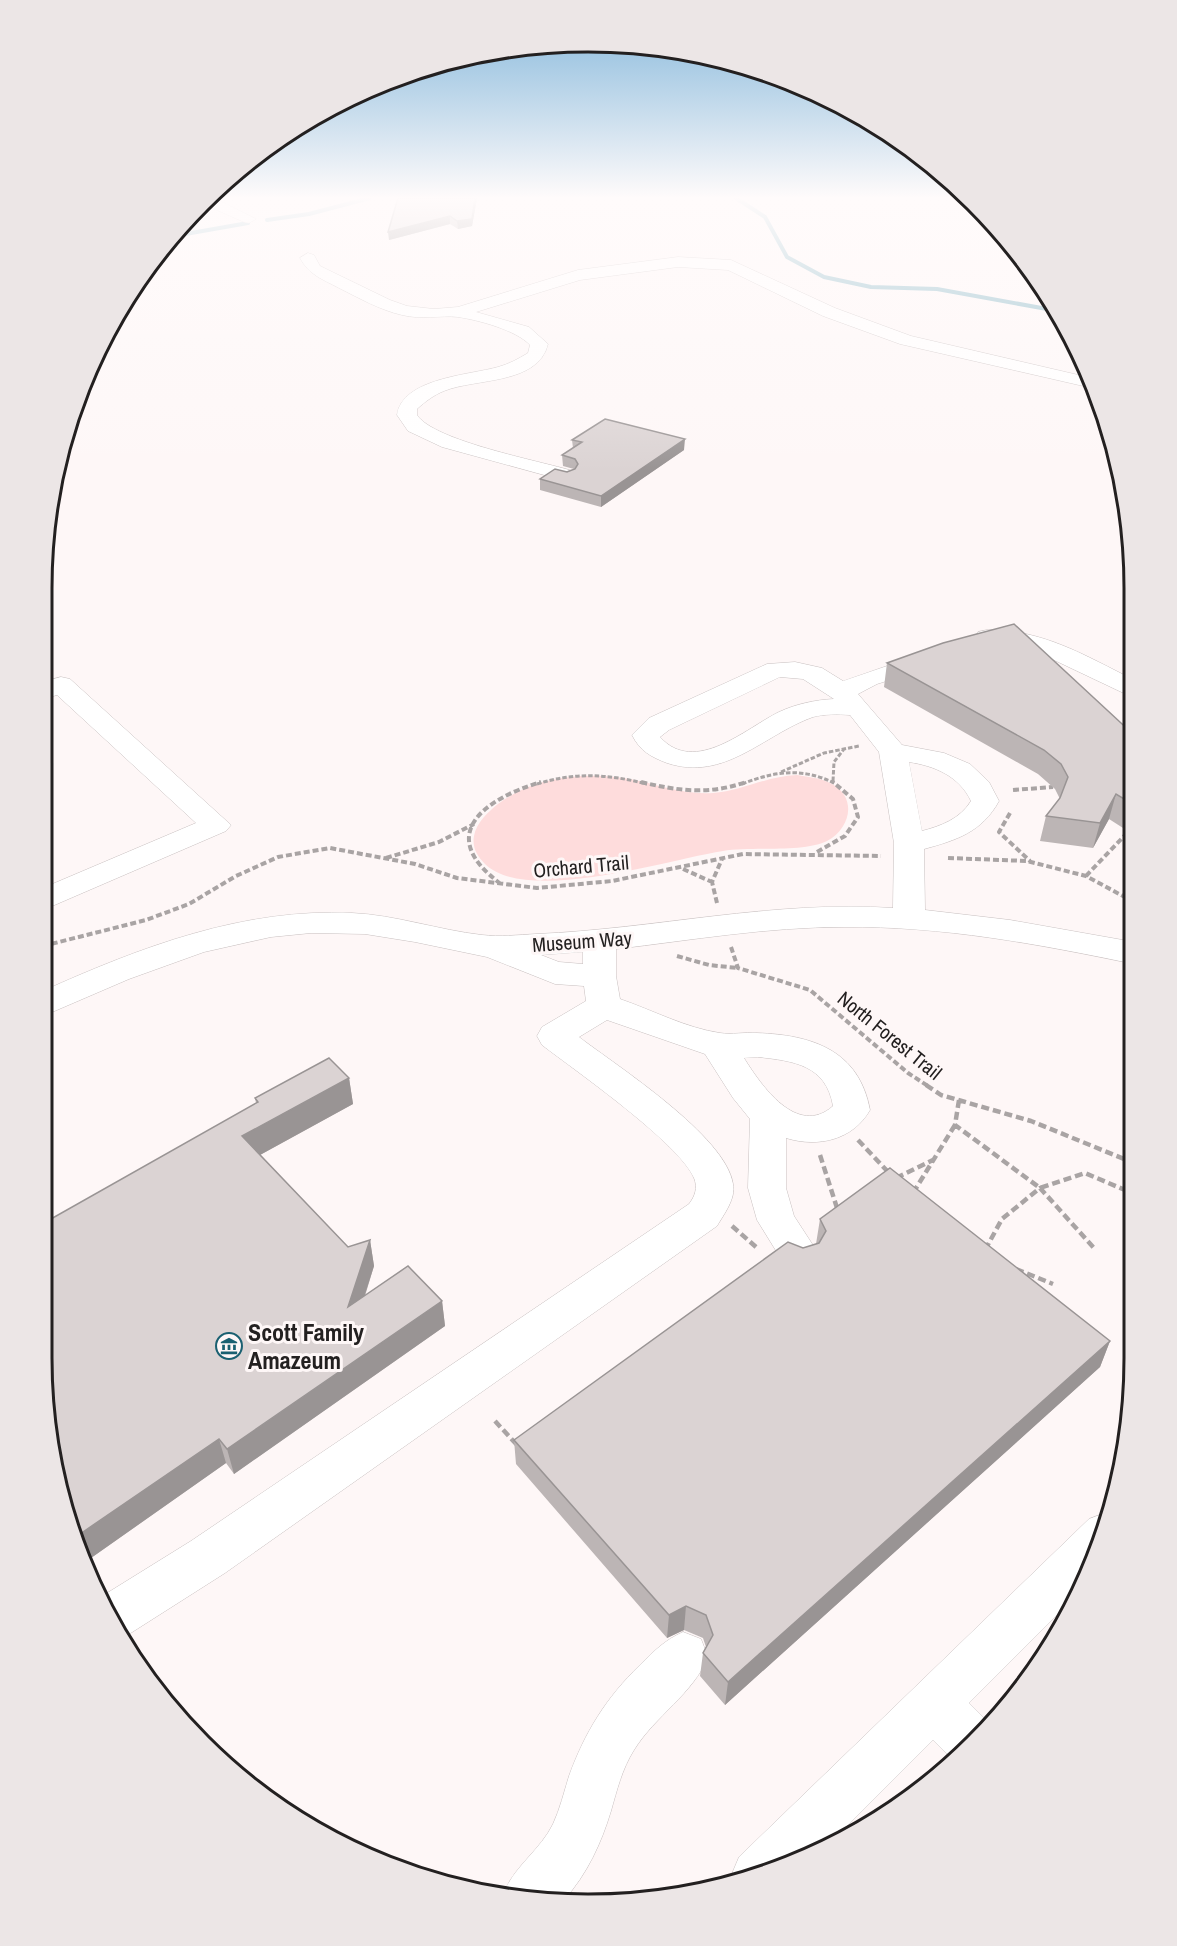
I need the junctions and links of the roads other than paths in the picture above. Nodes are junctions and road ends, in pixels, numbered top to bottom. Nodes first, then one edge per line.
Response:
1 (354, 289) edge
2 (534, 289) edge
3 (781, 289) edge
4 (460, 312) junction
5 (1083, 381) edge
6 (566, 475) edge
7 (1124, 685) edge
8 (52, 688) edge
9 (849, 699) junction
10 (893, 752) junction
11 (909, 850) junction
12 (52, 896) edge
13 (909, 919) junction
14 (1124, 951) edge
15 (601, 975) junction
16 (52, 1000) edge
17 (718, 1046) junction
18 (768, 1117) junction
19 (798, 1254) edge
20 (1088, 1551) edge
21 (118, 1614) edge
22 (683, 1657) dead end
23 (933, 1703) junction
24 (967, 1738) edge
25 (774, 1860) edge
26 (535, 1890) edge

1 - 4 street
2 - 4 street
3 - 5 street
4 - 6 street
7 - 9 street
8 - 12 street
9 - 9 street
9 - 10 street
10 - 11 street
10 - 11 street
11 - 13 street
13 - 14 street, Museum Way
13 - 15 street, Museum Way
15 - 16 street
15 - 17 street
15 - 21 street
17 - 18 street
17 - 18 street
18 - 19 street
20 - 23 street
22 - 26 street
23 - 24 street
23 - 25 street

